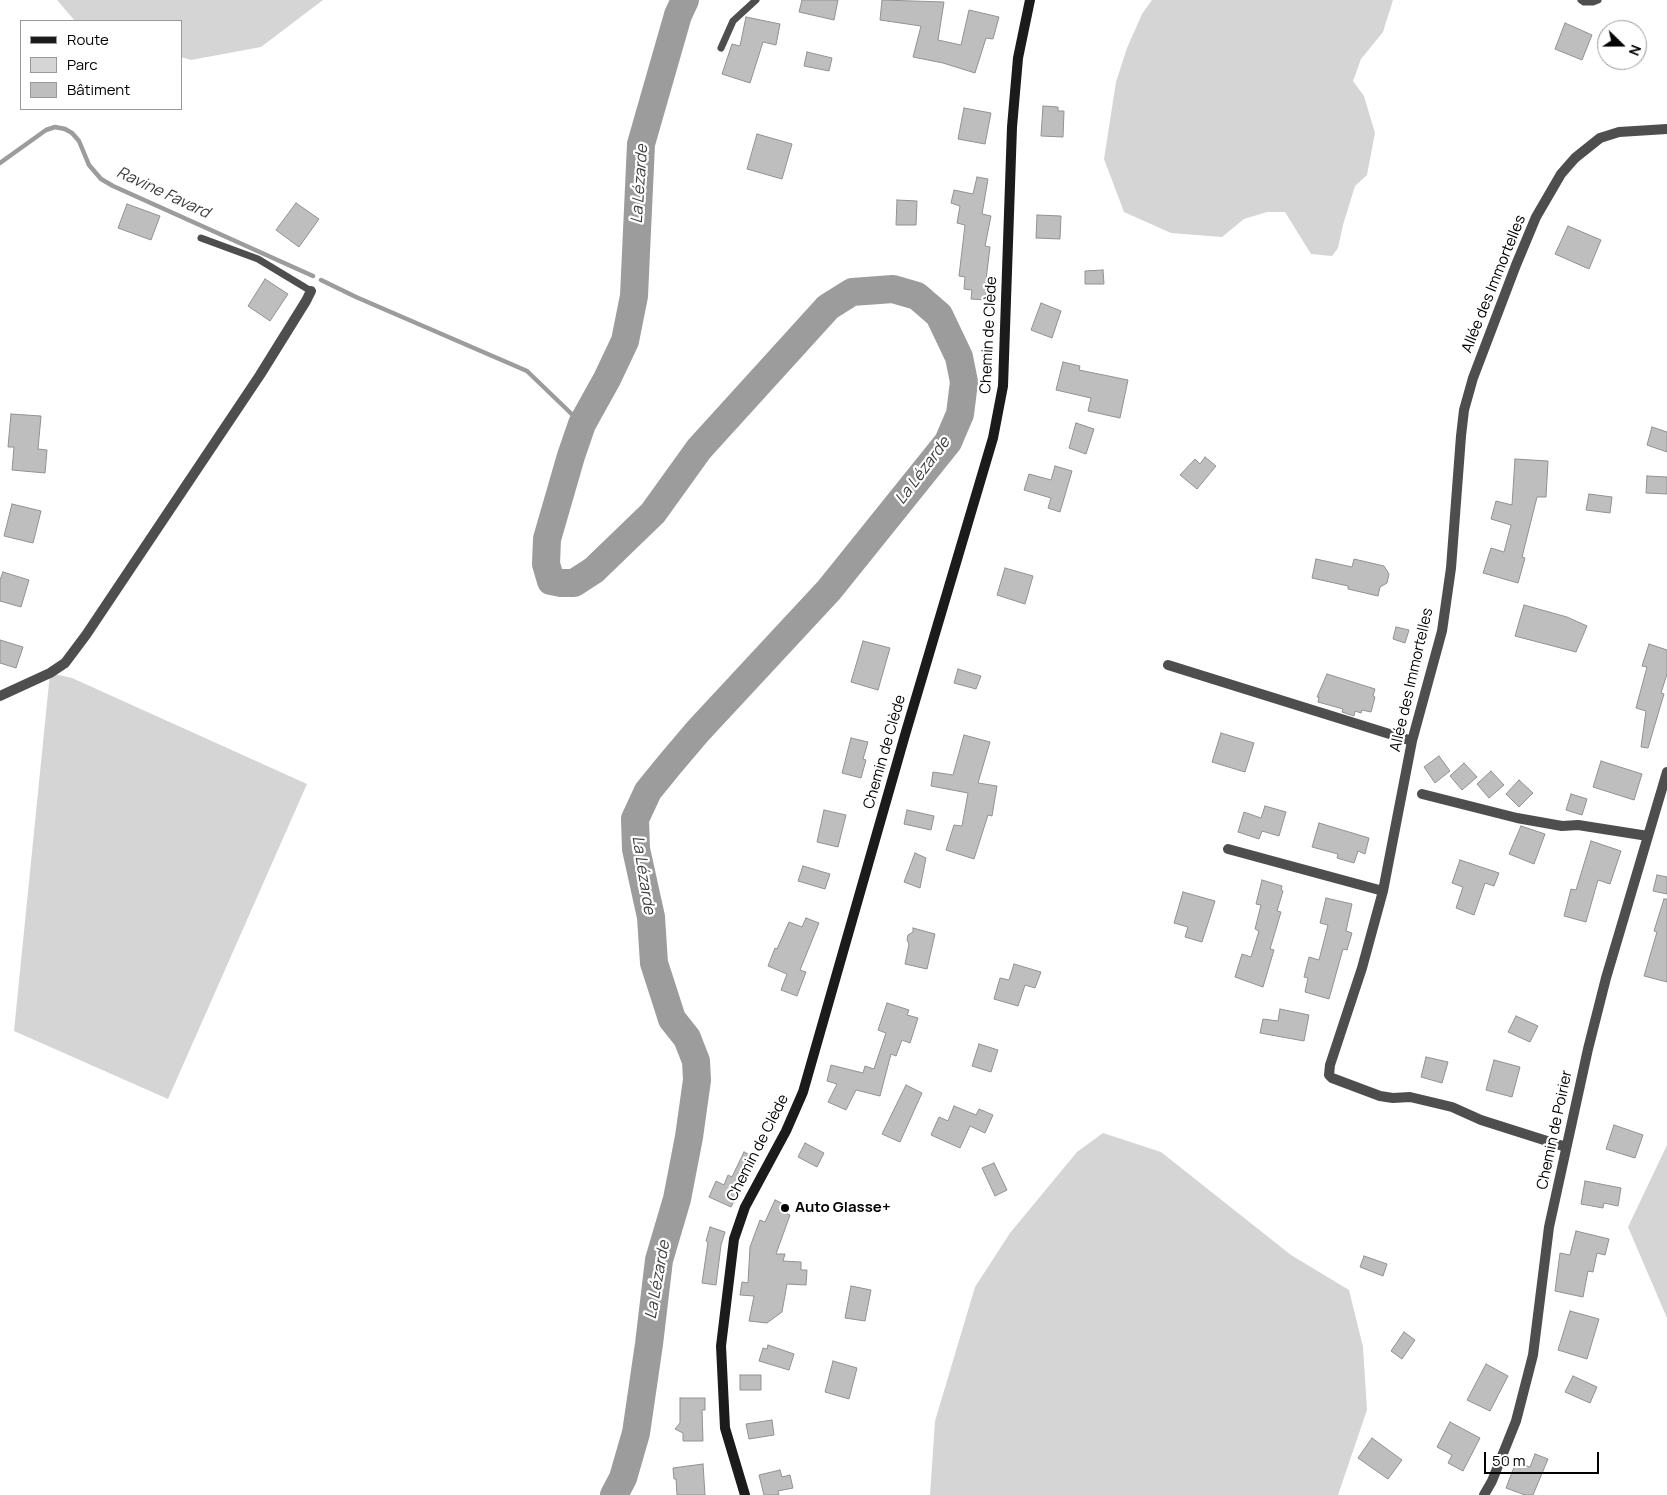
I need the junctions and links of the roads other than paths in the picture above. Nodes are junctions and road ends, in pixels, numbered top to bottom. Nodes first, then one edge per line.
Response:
1 (756, 0) edge
2 (1030, 0) edge
3 (1581, 0) edge
4 (1598, 0) edge
5 (721, 48) dead end
6 (1667, 129) edge
7 (201, 238) dead end
8 (310, 291) joint
9 (1168, 665) dead end
10 (0, 696) edge
11 (1412, 741) junction
12 (1667, 772) edge
13 (1422, 794) dead end
14 (1648, 836) junction
15 (1228, 849) dead end
16 (1383, 892) junction
17 (1566, 1147) junction
18 (745, 1495) edge
19 (1484, 1495) edge

1 - 5 lane
2 - 18 main road, Chemin de Clède
3 - 4 lane
6 - 11 street, Allée des Immortelles
7 - 8 lane
8 - 10 street
9 - 11 street
11 - 16 street, Allée des Immortelles
12 - 14 street, Chemin de Poirier
13 - 14 street
14 - 17 street, Chemin de Poirier
15 - 16 street
16 - 17 street, Allée des Immortelles
17 - 19 street, Chemin de Poirier

